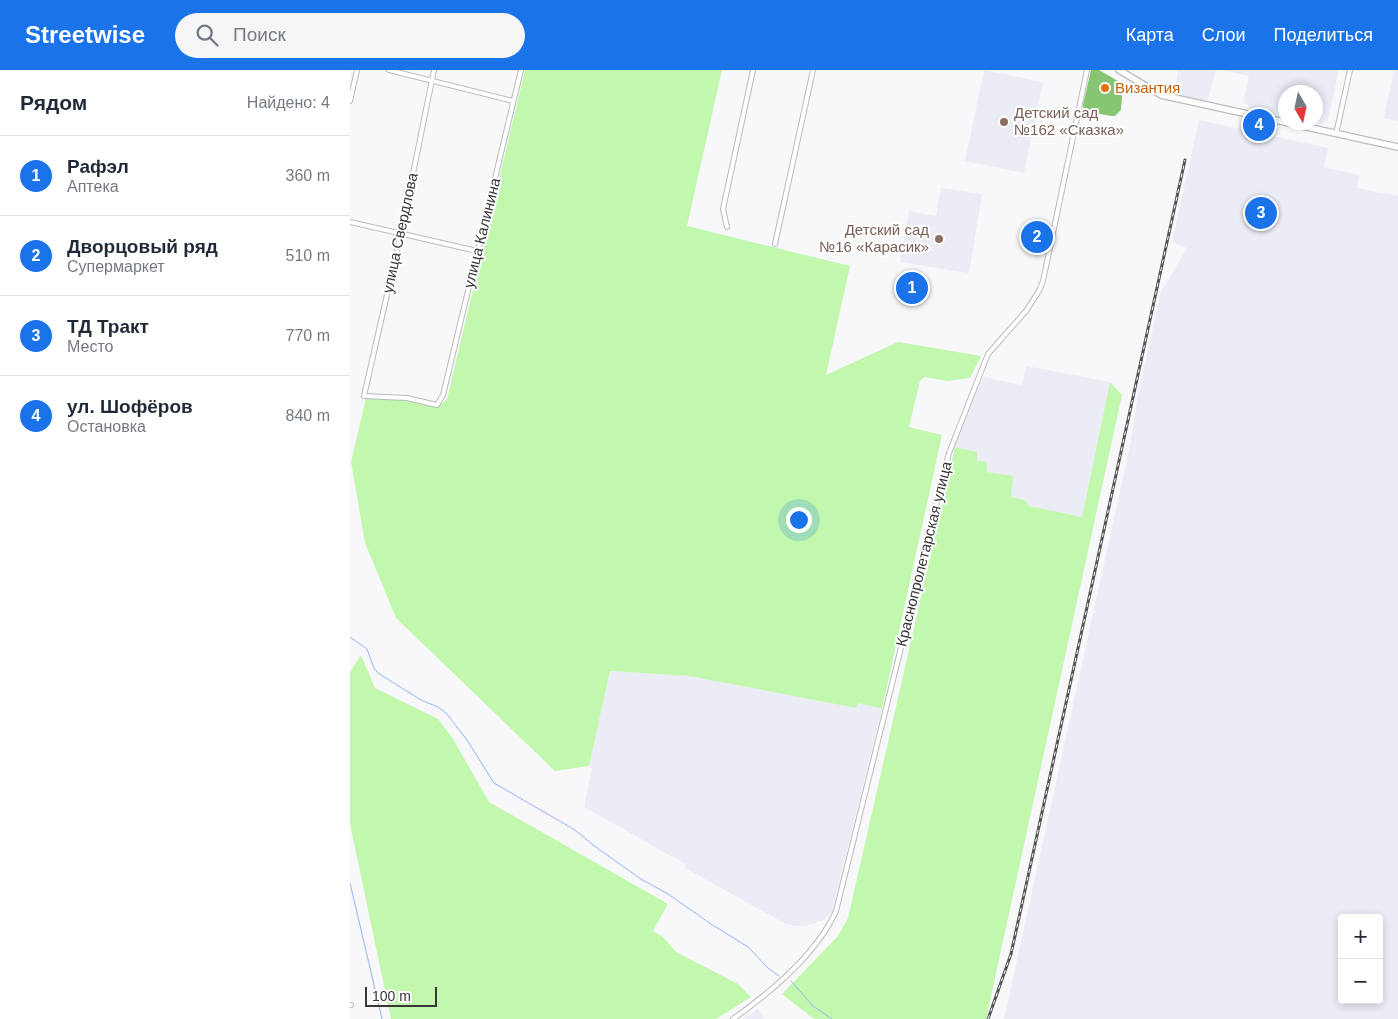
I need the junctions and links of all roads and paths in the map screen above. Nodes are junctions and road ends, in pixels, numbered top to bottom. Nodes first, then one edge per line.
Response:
1 (357, 70) edge
2 (389, 70) edge
3 (434, 70) edge
4 (521, 70) edge
5 (754, 70) edge
6 (813, 70) edge
7 (1087, 70) edge
8 (1120, 70) edge
9 (1350, 70) edge
10 (432, 80) junction
11 (350, 100) edge
12 (514, 101) junction
13 (1336, 134) junction
14 (1398, 147) edge
15 (350, 222) edge
16 (727, 227) dead end
17 (401, 233) junction
18 (775, 244) dead end
19 (478, 252) junction
20 (443, 395) joint
21 (733, 1019) edge

1 - 11 street
2 - 10 street
3 - 10 street, улица Свердлова
4 - 12 street, улица Калинина
5 - 16 street
6 - 18 street
7 - 21 street, Краснопролетарская улица
8 - 13 street
9 - 13 street
10 - 12 street
10 - 17 street, улица Свердлова
12 - 19 street, улица Калинина
13 - 14 street
15 - 17 street
17 - 19 street
17 - 20 street, улица Свердлова
19 - 20 street, улица Калинина

